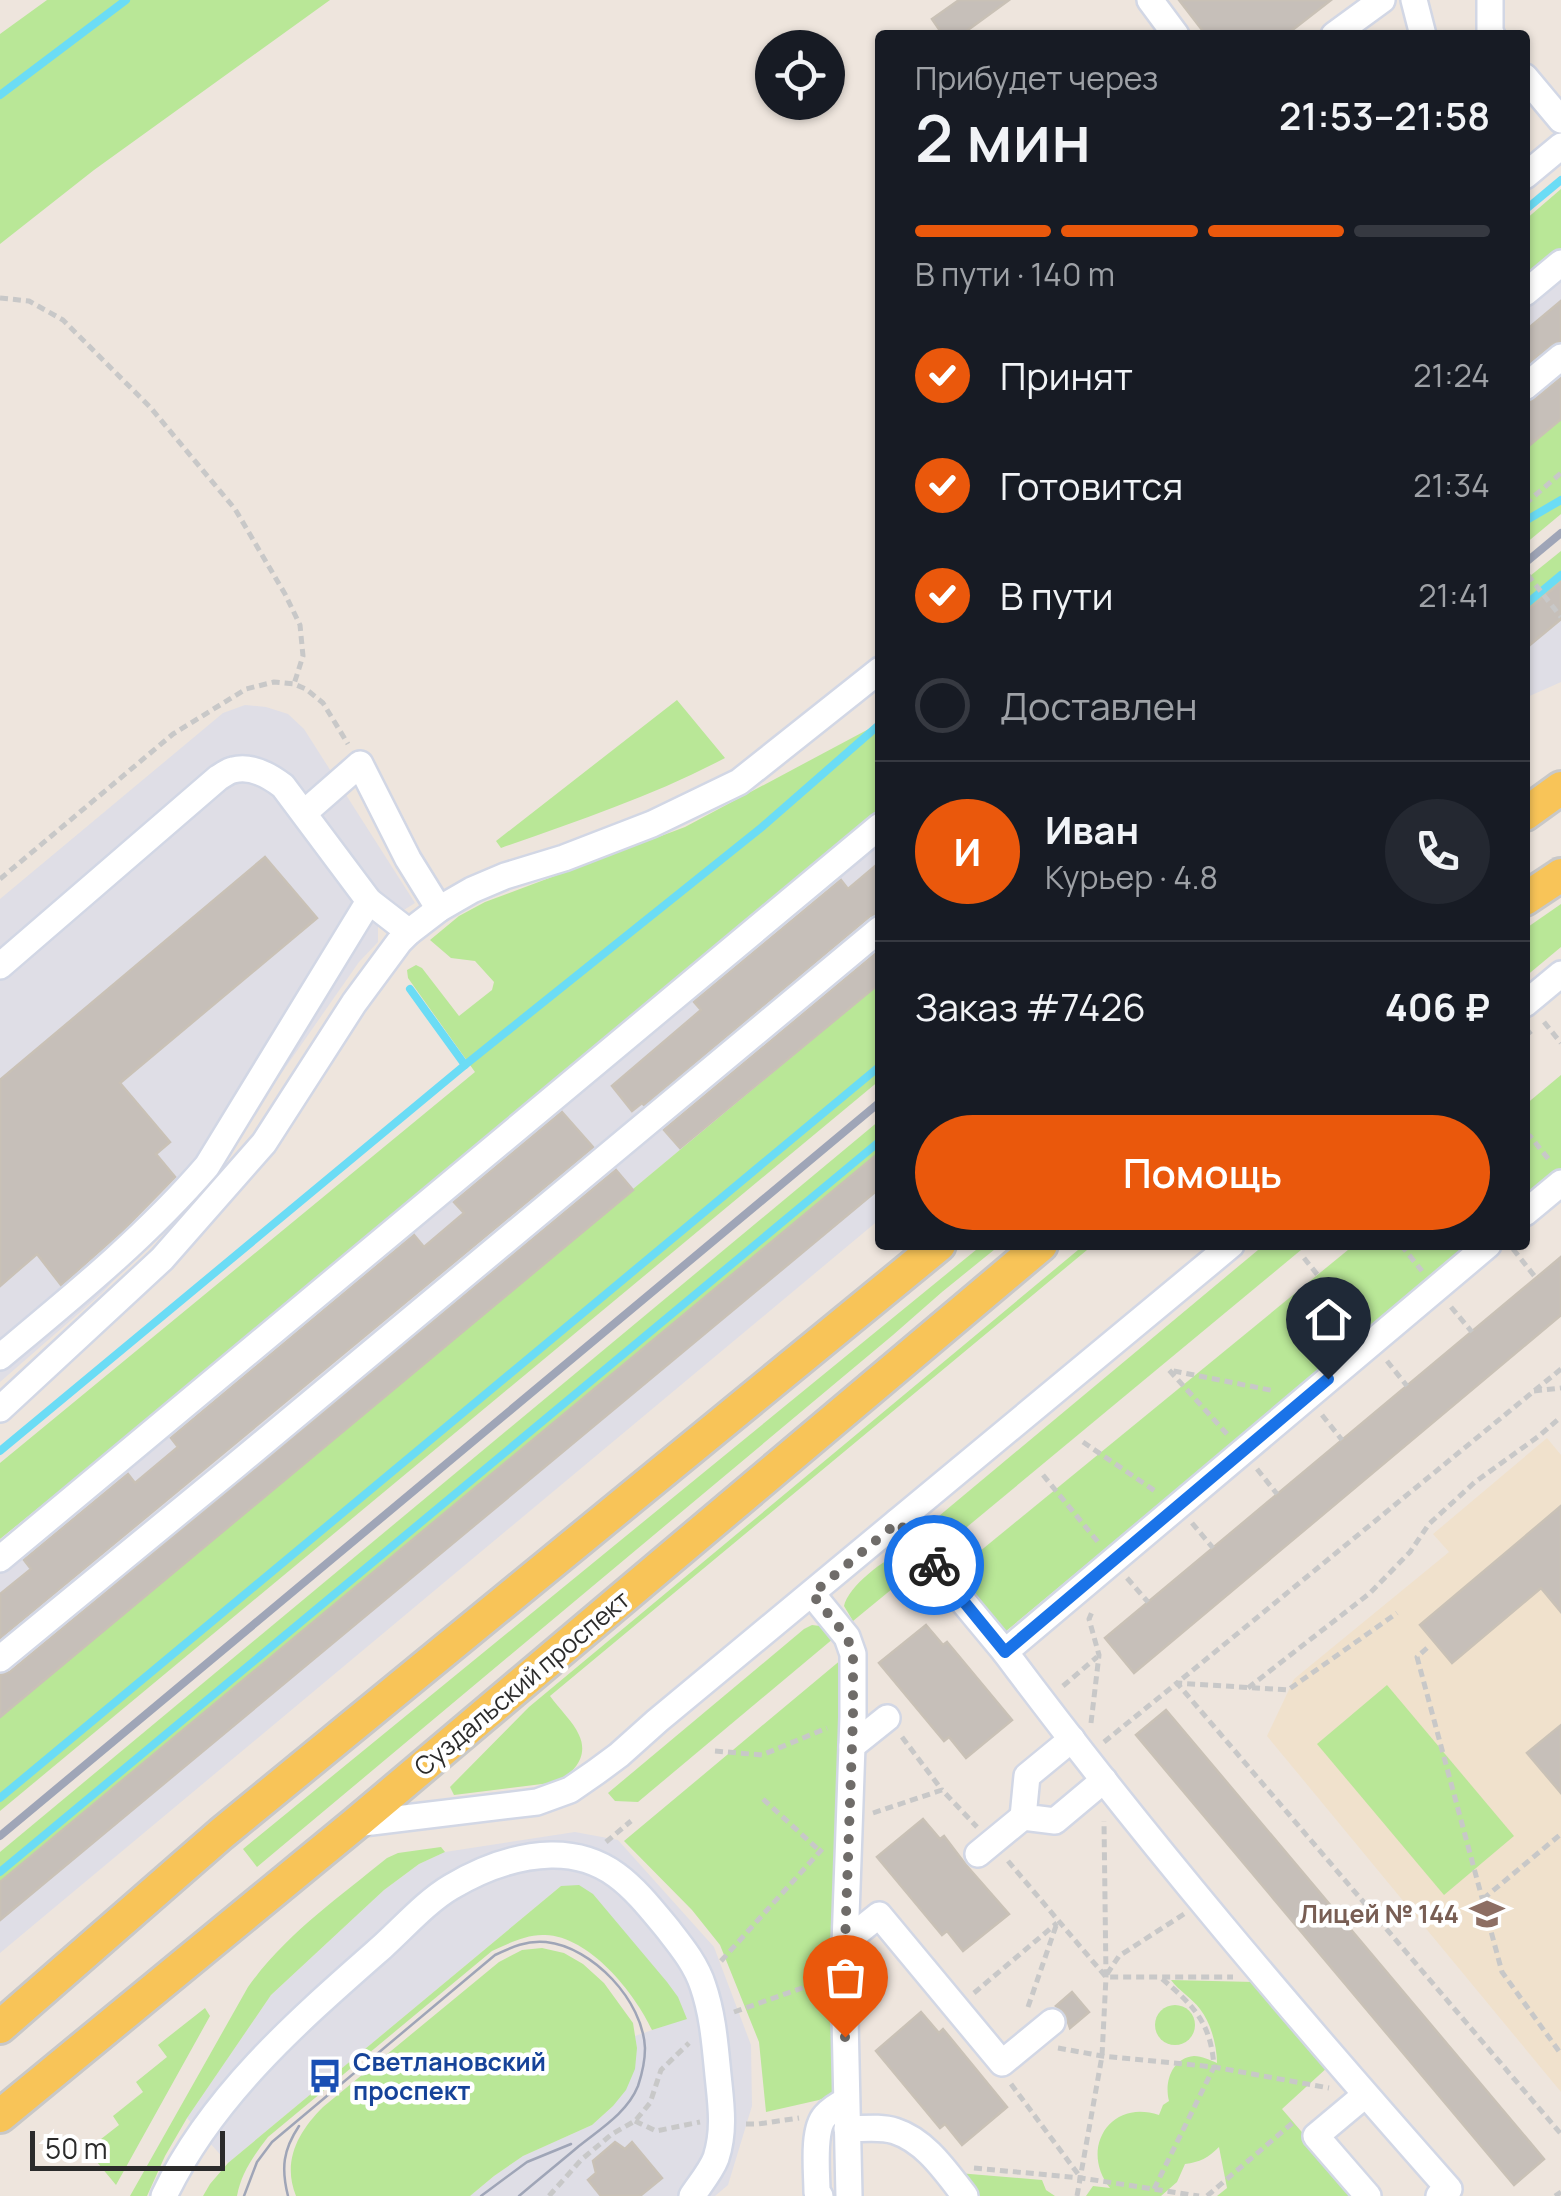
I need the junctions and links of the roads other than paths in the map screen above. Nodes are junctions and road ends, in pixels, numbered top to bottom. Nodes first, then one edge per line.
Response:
1 (1150, 0) edge
2 (1382, 0) edge
3 (1414, 0) edge
4 (1490, 0) edge
5 (1172, 30) edge
6 (1341, 30) edge
7 (1421, 30) edge
8 (1490, 30) edge
9 (1530, 83) edge
10 (1561, 120) edge
11 (1561, 146) edge
12 (1530, 172) edge
13 (1561, 263) edge
14 (1530, 289) edge
15 (1561, 357) edge
16 (1530, 383) edge
17 (875, 674) edge
18 (1561, 788) edge
19 (1530, 810) edge
20 (304, 812) junction
21 (875, 830) edge
22 (1561, 875) edge
23 (1530, 896) edge
24 (370, 901) junction
25 (439, 909) junction
26 (409, 932) junction
27 (875, 933) edge
28 (0, 966) edge
29 (1561, 974) edge
30 (1530, 1000) edge
31 (1556, 1172) edge
32 (1530, 1206) edge
33 (933, 1250) edge
34 (1035, 1250) edge
35 (1225, 1250) edge
36 (1482, 1250) edge
37 (0, 1357) edge
38 (0, 1409) edge
39 (898, 1522) junction
40 (0, 1559) edge
41 (812, 1594) junction
42 (1005, 1652) junction
43 (0, 1659) edge
44 (887, 1718) road end
45 (852, 1746) junction
46 (1079, 1748) junction
47 (1104, 1780) junction
48 (1023, 1816) junction
49 (354, 1824) junction
50 (985, 1848) road end
51 (844, 1942) junction
52 (1052, 2022) dead end
53 (0, 2028) edge
54 (1348, 2086) junction
55 (846, 2101) junction
56 (0, 2116) edge
57 (847, 2130) junction
58 (164, 2196) edge
59 (692, 2196) edge
60 (820, 2196) edge
61 (848, 2196) edge
62 (965, 2196) edge
63 (1368, 2196) edge
64 (1439, 2196) edge

1 - 5 street
2 - 6 street
3 - 7 street
4 - 8 street
9 - 10 street
11 - 12 street
13 - 14 street
15 - 16 street
17 - 25 street
18 - 19 main road
20 - 24 street
20 - 25 street
20 - 28 street
21 - 40 street
22 - 23 main road
24 - 26 street
24 - 37 street
25 - 26 street
26 - 38 street
27 - 43 street
29 - 30 street
31 - 32 street
33 - 53 main road
34 - 49 main road, Суздальский проспект
35 - 39 street
36 - 42 street
39 - 41 street
39 - 42 street
41 - 45 street
41 - 49 street
42 - 46 street
44 - 45 street
45 - 51 street
46 - 47 street
46 - 48 street
47 - 48 street
47 - 54 street
48 - 50 street
49 - 56 main road, Суздальский проспект
51 - 52 street
51 - 55 street
54 - 63 street
54 - 64 street
55 - 57 street
55 - 60 street
57 - 61 street
57 - 62 street
58 - 59 street

